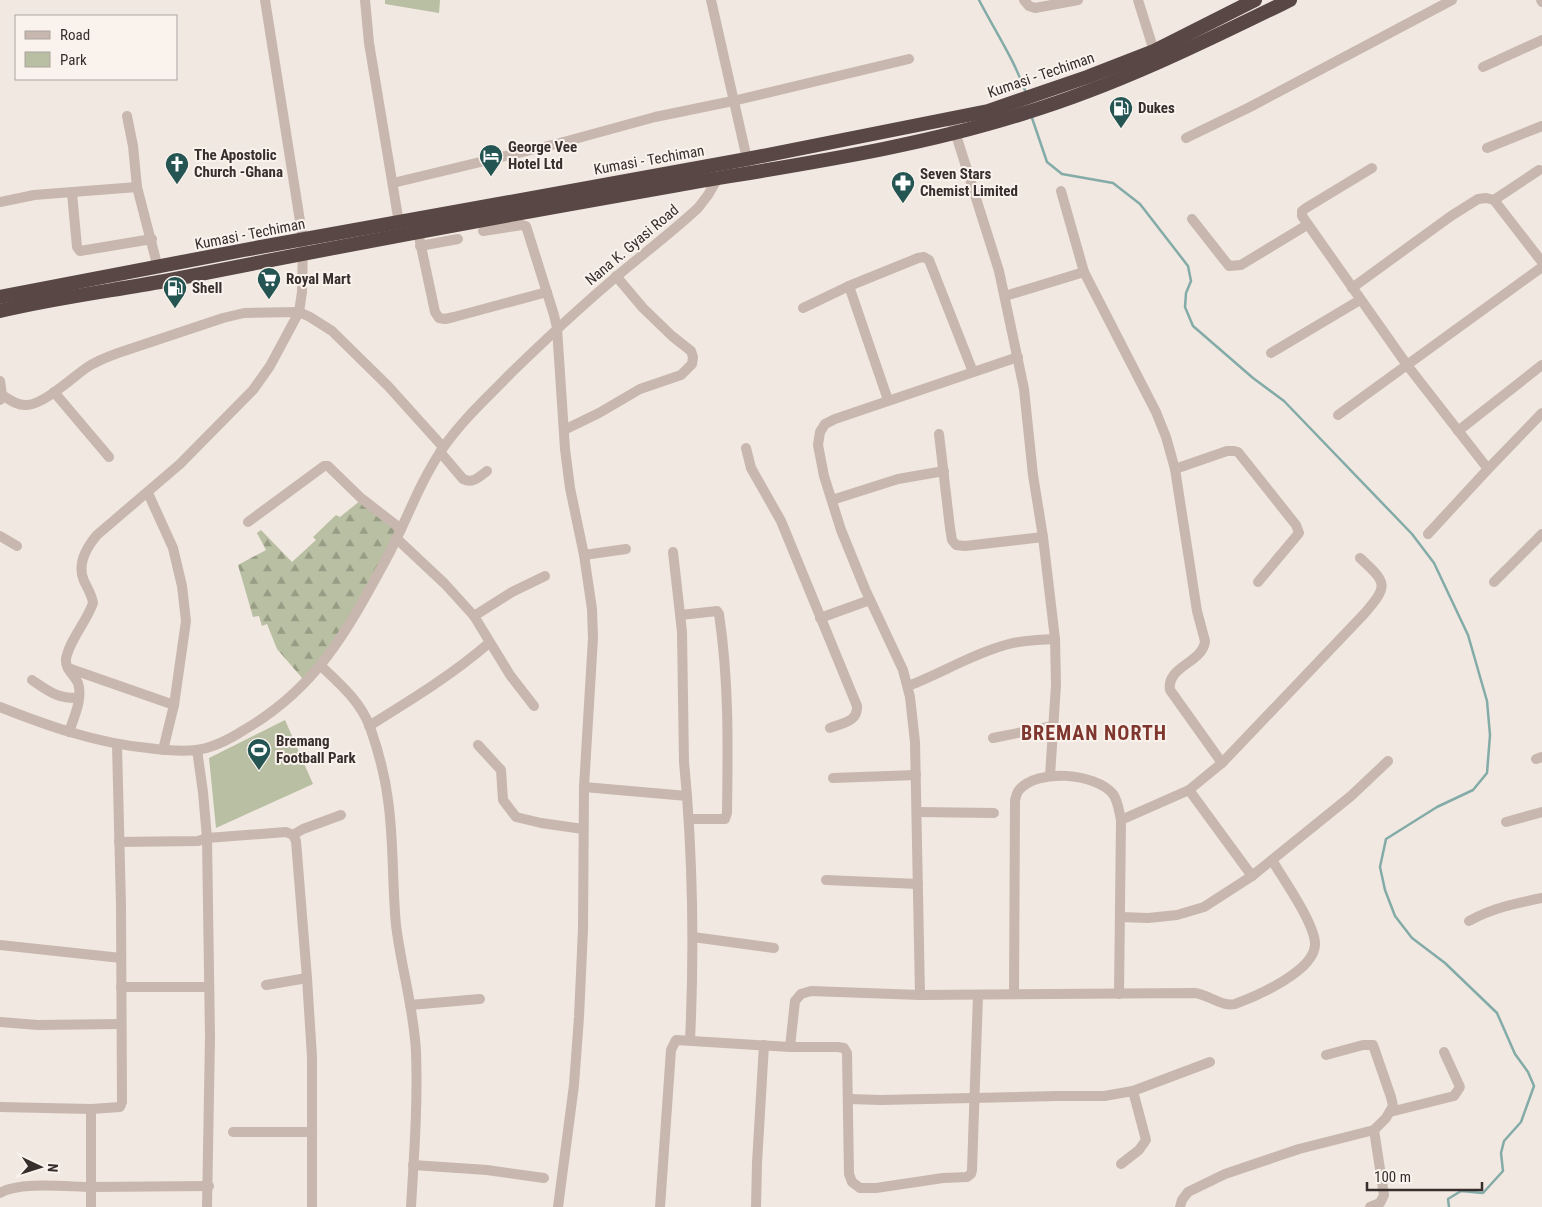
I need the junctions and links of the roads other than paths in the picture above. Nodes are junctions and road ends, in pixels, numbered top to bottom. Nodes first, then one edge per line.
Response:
1 (265, 0) edge
2 (365, 0) edge
3 (711, 0) edge
4 (1024, 0) edge
5 (1078, 0) edge
6 (1138, 0) edge
7 (1255, 0) edge
8 (1290, 0) edge
9 (1452, 0) edge
10 (1542, 40) edge
11 (1154, 51) junction
12 (909, 59) dead end
13 (1483, 67) dead end
14 (733, 101) junction
15 (1021, 108) junction
16 (126, 116) dead end
17 (953, 126) junction
18 (1542, 126) edge
19 (1186, 138) dead end
20 (1487, 148) dead end
21 (747, 159) junction
22 (1372, 168) dead end
23 (1539, 170) dead end
24 (718, 178) junction
25 (393, 182) junction
26 (137, 187) junction
27 (1061, 191) dead end
28 (72, 193) junction
29 (1494, 200) junction
30 (0, 202) edge
31 (1192, 219) dead end
32 (399, 223) junction
33 (1307, 225) junction
34 (483, 231) dead end
35 (418, 232) junction
36 (152, 239) junction
37 (458, 239) dead end
38 (420, 246) junction
39 (303, 247) junction
40 (1542, 262) edge
41 (1542, 267) edge
42 (158, 268) junction
43 (1084, 272) junction
44 (616, 276) junction
45 (849, 286) junction
46 (1352, 288) junction
47 (546, 292) junction
48 (1005, 296) junction
49 (0, 298) edge
50 (1360, 300) junction
51 (803, 308) dead end
52 (0, 311) edge
53 (299, 312) junction
54 (558, 328) junction
55 (1271, 353) dead end
56 (1018, 357) junction
57 (1407, 365) junction
58 (1542, 365) edge
59 (973, 372) junction
60 (0, 381) edge
61 (54, 392) junction
62 (1, 398) edge
63 (888, 400) junction
64 (1542, 413) edge
65 (1338, 415) dead end
66 (564, 430) junction
67 (1458, 431) junction
68 (939, 434) dead end
69 (746, 448) dead end
70 (442, 450) junction
71 (109, 457) dead end
72 (1175, 469) junction
73 (1488, 469) junction
74 (487, 471) dead end
75 (944, 471) junction
76 (148, 493) junction
77 (832, 500) junction
78 (248, 522) dead end
79 (398, 534) junction
80 (1428, 534) dead end
81 (1542, 534) edge
82 (0, 536) edge
83 (1043, 537) junction
84 (17, 546) dead end
85 (626, 549) dead end
86 (673, 552) dead end
87 (584, 556) junction
88 (1360, 558) dead end
89 (545, 576) dead end
90 (1258, 582) dead end
91 (1494, 582) dead end
92 (870, 600) junction
93 (681, 615) junction
94 (474, 616) junction
95 (820, 618) junction
96 (1055, 639) junction
97 (489, 642) junction
98 (321, 666) junction
99 (67, 667) junction
100 (32, 680) dead end
101 (908, 686) junction
102 (79, 698) junction
103 (174, 705) junction
104 (534, 706) dead end
105 (0, 707) edge
106 (369, 726) junction
107 (1053, 726) junction
108 (830, 728) dead end
109 (69, 732) junction
110 (993, 738) dead end
111 (118, 745) junction
112 (478, 745) dead end
113 (163, 750) junction
114 (197, 750) junction
115 (1388, 761) dead end
116 (1222, 763) junction
117 (916, 775) junction
118 (1050, 776) junction
119 (833, 778) dead end
120 (584, 787) junction
121 (1189, 790) junction
122 (687, 796) junction
123 (917, 812) junction
124 (1542, 812) edge
125 (994, 813) dead end
126 (341, 815) dead end
127 (689, 819) junction
128 (1121, 820) junction
129 (1506, 822) dead end
130 (583, 829) junction
131 (293, 835) junction
132 (207, 838) junction
133 (119, 842) junction
134 (1272, 860) junction
135 (1252, 876) junction
136 (826, 880) dead end
137 (918, 884) junction
138 (1541, 900) edge
139 (1120, 917) junction
140 (1469, 921) dead end
141 (693, 937) junction
142 (0, 945) edge
143 (774, 948) dead end
144 (120, 958) junction
145 (307, 978) junction
146 (266, 985) dead end
147 (121, 987) junction
148 (209, 987) junction
149 (1014, 994) junction
150 (1119, 994) junction
151 (920, 995) junction
152 (978, 995) junction
153 (480, 998) dead end
154 (410, 1005) junction
155 (0, 1022) edge
156 (121, 1024) junction
157 (690, 1040) junction
158 (764, 1045) junction
159 (790, 1047) junction
160 (1444, 1052) dead end
161 (1326, 1054) dead end
162 (1210, 1062) dead end
163 (1133, 1091) junction
164 (974, 1098) junction
165 (849, 1099) junction
166 (0, 1107) edge
167 (91, 1109) junction
168 (1390, 1112) junction
169 (1374, 1130) junction
170 (233, 1132) dead end
171 (312, 1132) junction
172 (1121, 1164) dead end
173 (413, 1165) junction
174 (544, 1178) dead end
175 (209, 1186) junction
176 (92, 1187) junction
177 (0, 1193) edge
178 (91, 1207) edge
179 (207, 1207) edge
180 (312, 1207) edge
181 (411, 1207) edge
182 (558, 1207) edge
183 (660, 1207) edge
184 (756, 1207) edge
185 (1180, 1207) edge
186 (1370, 1207) edge

1 - 39 street
2 - 25 street
3 - 14 street
4 - 5 street
6 - 11 street
7 - 11 highway, Kumasi - Techiman
8 - 15 highway
9 - 19 street
10 - 13 street
11 - 15 highway, Kumasi - Techiman
12 - 14 street
14 - 21 street
14 - 25 street
15 - 17 highway
16 - 26 street
17 - 21 highway, Kumasi - Techiman
17 - 24 highway
17 - 48 street
18 - 20 street
21 - 32 highway, Kumasi - Techiman
22 - 33 street
23 - 29 street
24 - 35 highway
24 - 44 street, Nana K. Gyasi Road
25 - 32 street
26 - 28 street
26 - 36 street
27 - 43 street
28 - 30 street
28 - 36 street
29 - 40 street
29 - 46 street
31 - 33 street
32 - 39 highway, Kumasi - Techiman
33 - 46 street
34 - 47 street
35 - 38 street
35 - 39 highway
36 - 42 street
37 - 38 street
38 - 47 street
39 - 42 highway, Kumasi - Techiman
39 - 52 highway
39 - 53 street
41 - 57 street
42 - 49 highway, Kumasi - Techiman
43 - 48 street
43 - 72 street
44 - 54 street, Nana K. Gyasi Road
44 - 66 street
45 - 51 street
45 - 59 street
45 - 63 street
46 - 50 street
47 - 54 street
48 - 56 street
50 - 55 street
50 - 57 street
53 - 61 street
53 - 70 street
53 - 76 street
54 - 66 street
54 - 70 street, Nana K. Gyasi Road
56 - 59 street
56 - 83 street
57 - 65 street
57 - 67 street
58 - 67 street
59 - 63 street
60 - 62 street
61 - 62 street
61 - 71 street
63 - 77 street
64 - 73 street
66 - 87 street
67 - 73 street
68 - 75 street
69 - 95 street
70 - 74 street
70 - 79 street, Nana K. Gyasi Road
72 - 90 street
72 - 116 street
73 - 80 street
75 - 77 street
75 - 83 street
76 - 99 street
76 - 103 street
77 - 92 street
78 - 79 street
79 - 94 street
79 - 98 street, Nana K. Gyasi Road
81 - 91 street
82 - 84 street
83 - 96 street
85 - 87 street
86 - 93 street
87 - 120 street
88 - 116 street
89 - 94 street
92 - 95 street
92 - 101 street
93 - 122 street
93 - 127 street
94 - 97 street
95 - 108 street
96 - 101 street
96 - 107 street
97 - 104 street
97 - 106 street
98 - 106 street
98 - 114 street, Nana K. Gyasi Road
99 - 102 street
99 - 103 street
100 - 102 street
101 - 117 street
102 - 109 street
103 - 113 street
105 - 109 street, Nana K. Gyasi Road
106 - 154 street
107 - 110 street
107 - 118 street
109 - 111 street, Nana K. Gyasi Road
111 - 113 street, Nana K. Gyasi Road
111 - 133 street
112 - 130 street
113 - 114 street, Nana K. Gyasi Road
114 - 132 street
115 - 134 street
116 - 121 street
117 - 119 street
117 - 123 street
118 - 128 street
118 - 149 street
120 - 122 street
120 - 130 street
121 - 128 street
121 - 135 street
122 - 127 street
123 - 125 street
123 - 137 street
124 - 129 street
126 - 131 street
127 - 141 street
128 - 139 street
130 - 182 street
131 - 132 street
131 - 145 street
132 - 133 street
132 - 148 street
133 - 144 street
134 - 135 street
134 - 150 street
135 - 139 street
136 - 137 street
137 - 151 street
138 - 140 street
139 - 150 street
141 - 143 street
141 - 157 street
142 - 144 street
144 - 147 street
145 - 146 street
145 - 171 street
147 - 148 street
147 - 156 street
148 - 175 street
149 - 150 street
149 - 152 street
151 - 152 street
151 - 159 street
152 - 164 street
153 - 154 street
154 - 173 street
155 - 156 street
156 - 167 street
157 - 158 street
157 - 183 street
158 - 159 street
158 - 184 street
159 - 165 street
160 - 168 street
161 - 168 street
162 - 163 street
163 - 164 street
163 - 172 street
164 - 165 street
164 - 165 street
166 - 167 street
167 - 176 street
168 - 169 street
169 - 185 street
169 - 186 street
170 - 171 street
171 - 180 street
173 - 174 street
173 - 181 street
175 - 176 street
175 - 179 street
176 - 177 street
176 - 178 street

